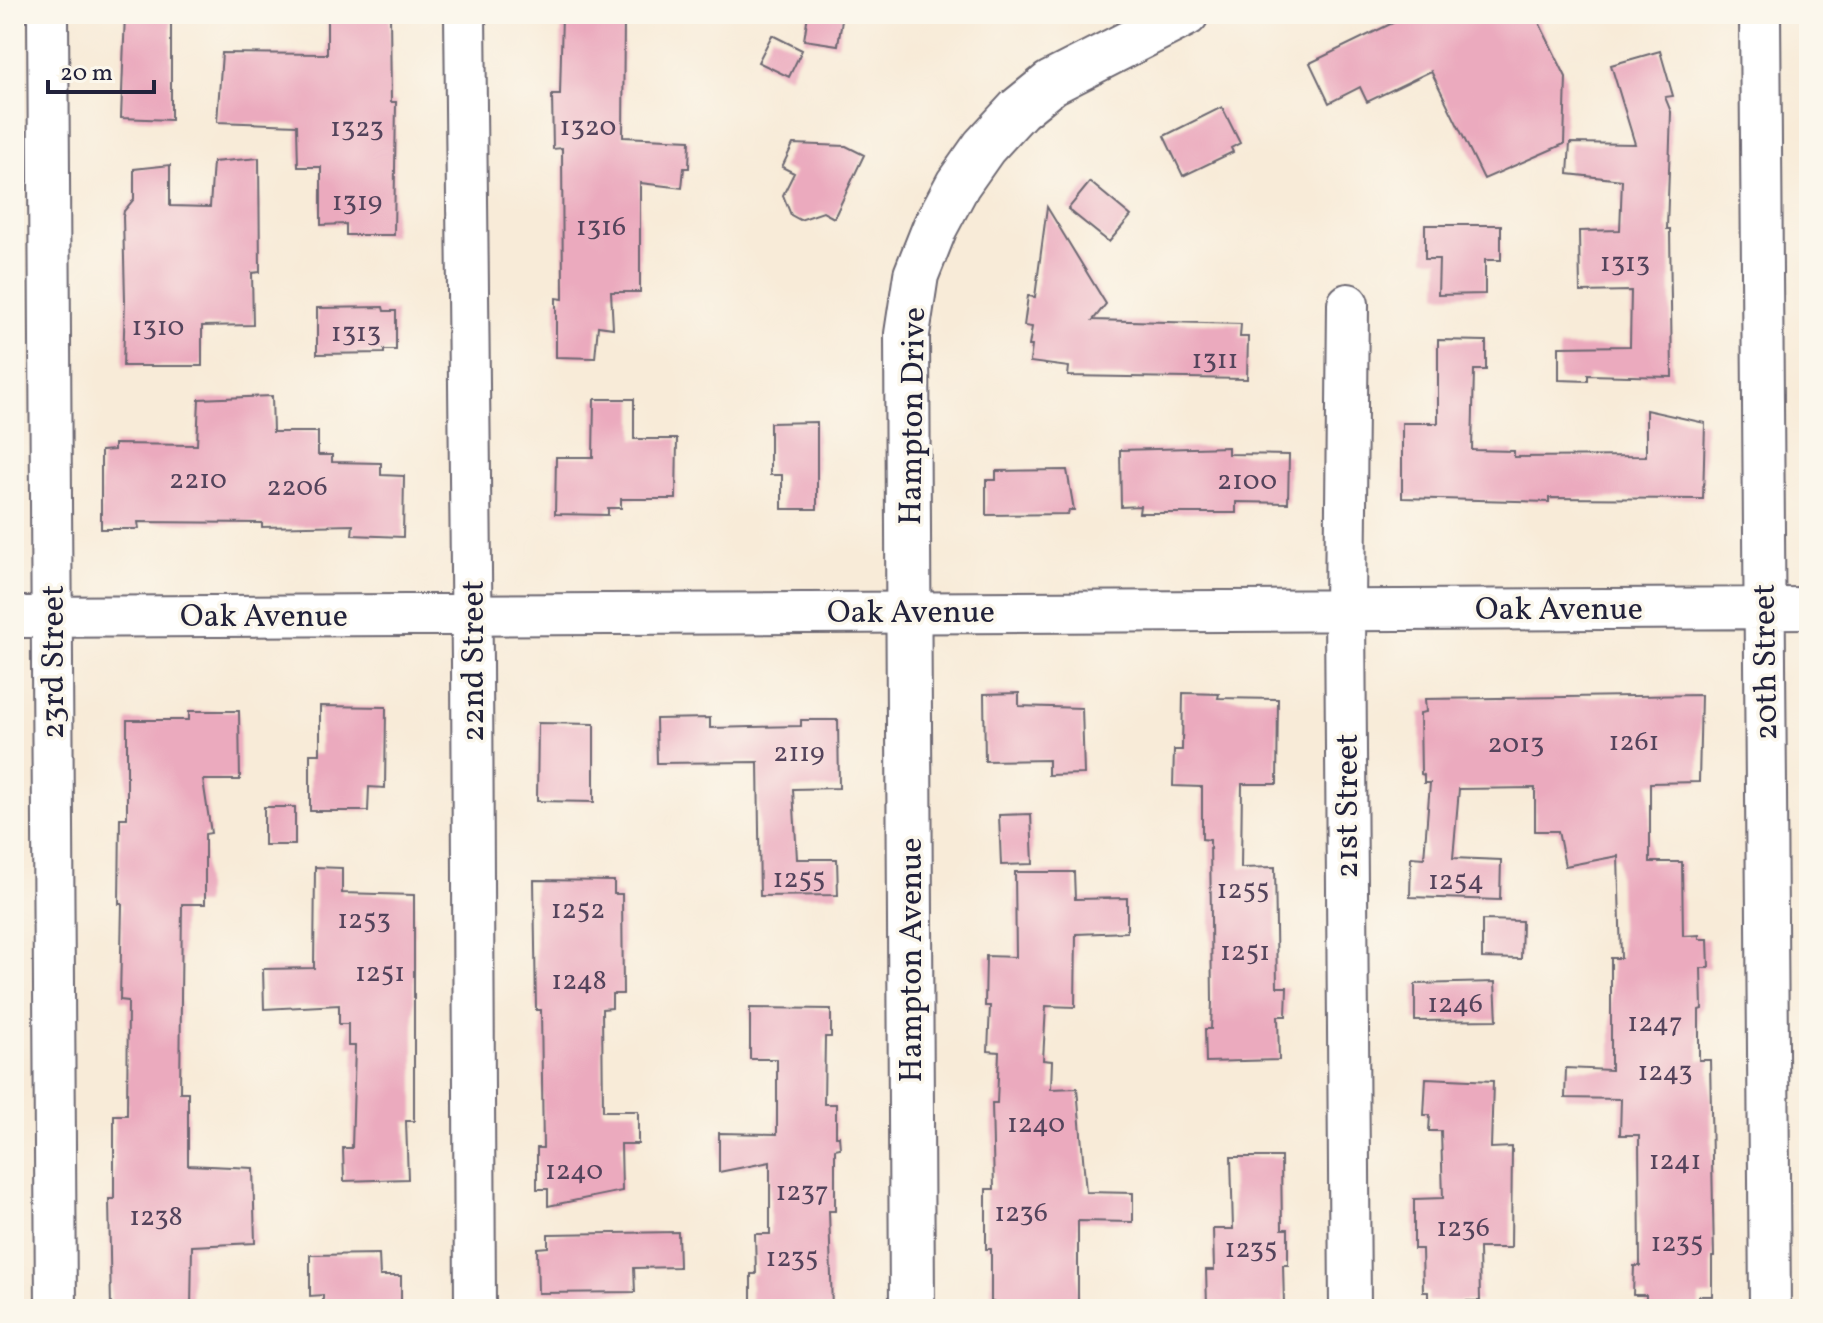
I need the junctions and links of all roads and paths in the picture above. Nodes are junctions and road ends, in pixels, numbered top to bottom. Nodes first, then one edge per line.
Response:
1 (48, 14) edge
2 (465, 14) edge
3 (1760, 14) edge
4 (1166, 18) edge
5 (1348, 304) dead end
6 (1763, 608) junction
7 (1809, 608) edge
8 (1345, 609) junction
9 (908, 611) junction
10 (472, 615) junction
11 (33, 616) edge
12 (56, 1309) edge
13 (475, 1309) edge
14 (912, 1309) edge
15 (1350, 1309) edge
16 (1770, 1309) edge

1 - 11 street, 23rd Street
2 - 10 street, 22nd Street
3 - 6 street, 20th Street
4 - 9 street, Hampton Drive
5 - 8 street, 21st Street
6 - 7 street, Oak Avenue
6 - 8 street, Oak Avenue
6 - 16 street, 20th Street
8 - 9 street, Oak Avenue
8 - 15 street, 21st Street
9 - 10 street, Oak Avenue
9 - 14 street, Hampton Avenue
10 - 11 street, Oak Avenue
10 - 13 street, 22nd Street
11 - 12 street, 23rd Street

